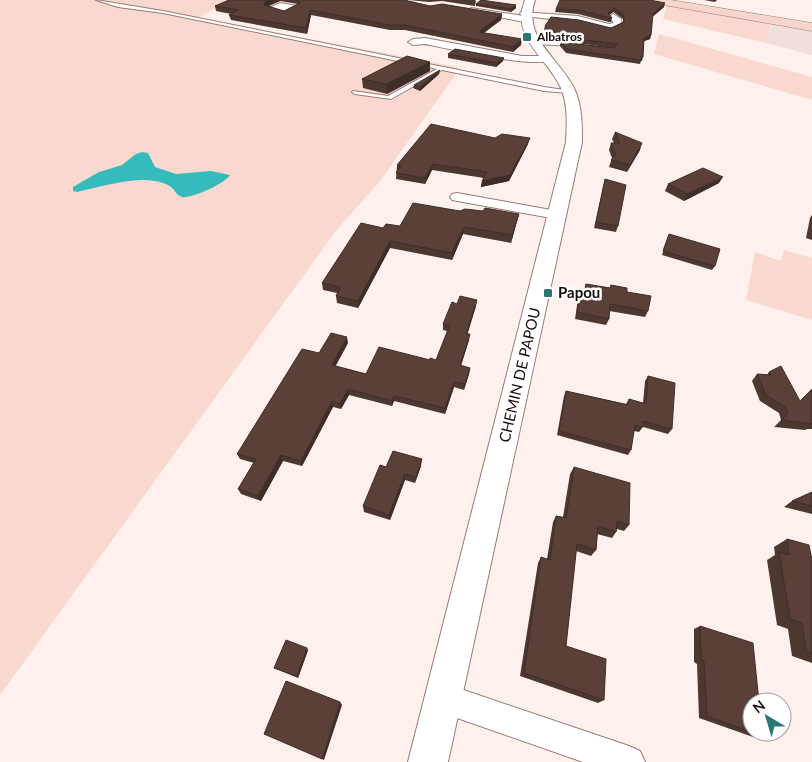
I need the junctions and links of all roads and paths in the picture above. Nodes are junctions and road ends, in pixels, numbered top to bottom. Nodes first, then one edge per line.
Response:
1 (98, 0) edge
2 (530, 0) edge
3 (652, 0) edge
4 (468, 9) edge
5 (524, 16) junction
6 (612, 16) edge
7 (812, 27) edge
8 (413, 42) dead end
9 (537, 44) junction
10 (574, 45) edge
11 (547, 58) junction
12 (442, 68) junction
13 (569, 91) junction
14 (355, 92) dead end
15 (457, 197) dead end
16 (557, 215) junction
17 (443, 698) junction
18 (428, 762) edge
19 (629, 762) edge

1 - 12 lane
2 - 5 street
3 - 7 main road
4 - 5 street
5 - 6 street
5 - 9 street, CHEMIN DE PAPOU
8 - 11 street
9 - 10 lane
9 - 11 street, CHEMIN DE PAPOU
11 - 13 street, CHEMIN DE PAPOU
12 - 13 lane
12 - 14 lane
13 - 16 street, CHEMIN DE PAPOU
15 - 16 street
16 - 17 street, CHEMIN DE PAPOU
17 - 18 street, CHEMIN DE PAPOU
17 - 19 street

